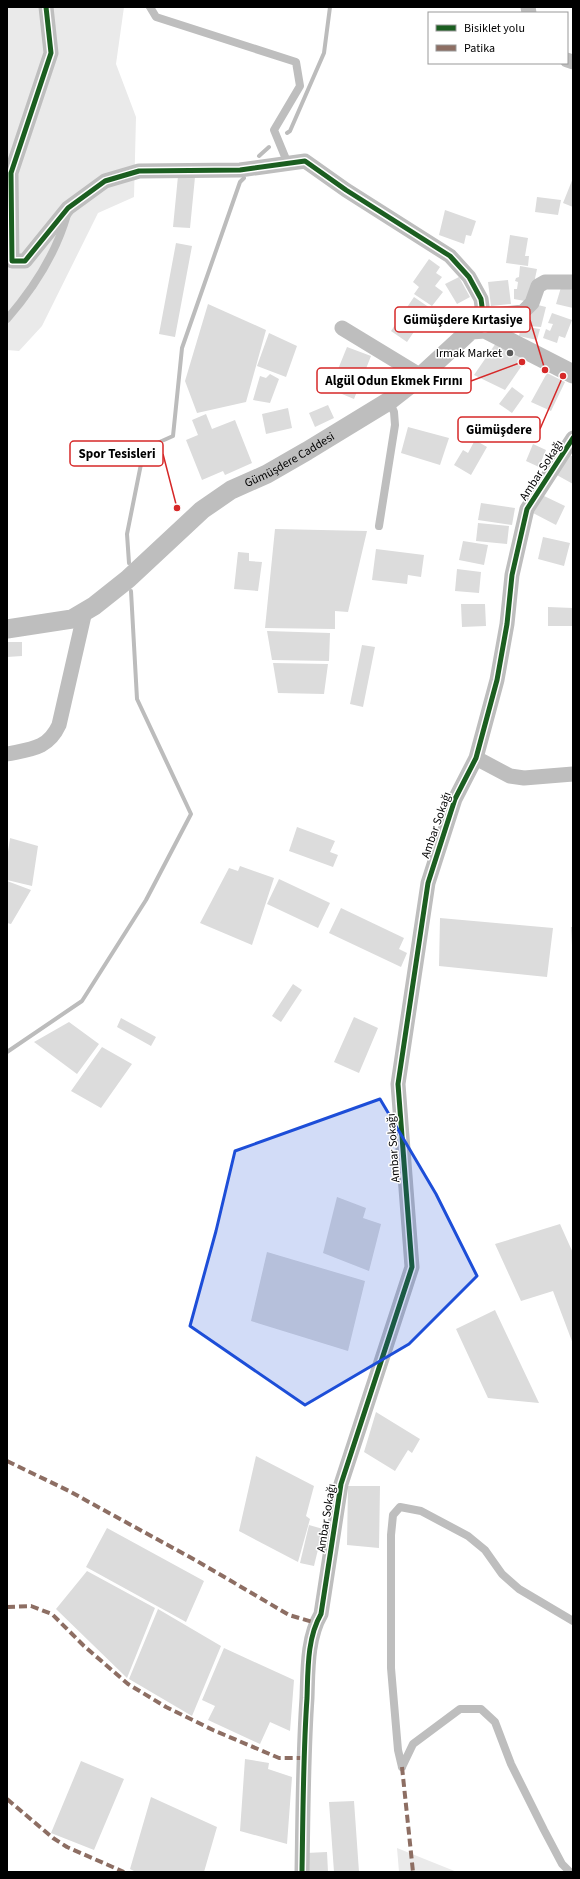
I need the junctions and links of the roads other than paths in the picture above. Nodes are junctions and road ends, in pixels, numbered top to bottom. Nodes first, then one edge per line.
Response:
1 (46, 7) edge
2 (150, 7) edge
3 (288, 164) junction
4 (68, 208) junction
5 (573, 282) edge
6 (7, 319) edge
7 (484, 322) junction
8 (342, 328) dead end
9 (573, 374) edge
10 (421, 376) junction
11 (389, 401) junction
12 (573, 438) edge
13 (379, 526) dead end
14 (85, 612) junction
15 (7, 629) edge
16 (7, 754) edge
17 (476, 758) junction
18 (573, 774) edge
19 (573, 1620) edge
20 (302, 1872) edge
21 (570, 1872) edge

1 - 4 street
2 - 3 lane
3 - 4 street
3 - 7 street
4 - 6 lane
5 - 7 street
7 - 9 street
7 - 10 street, Gümüşdere Caddesi
8 - 10 street
10 - 11 street, Gümüşdere Caddesi
11 - 13 lane
11 - 14 street, Gümüşdere Caddesi
12 - 17 street, Ambar Sokağı
14 - 15 street, Gümüşdere Caddesi
14 - 16 street
17 - 18 street
17 - 20 street, Ambar Sokağı
19 - 21 lane

